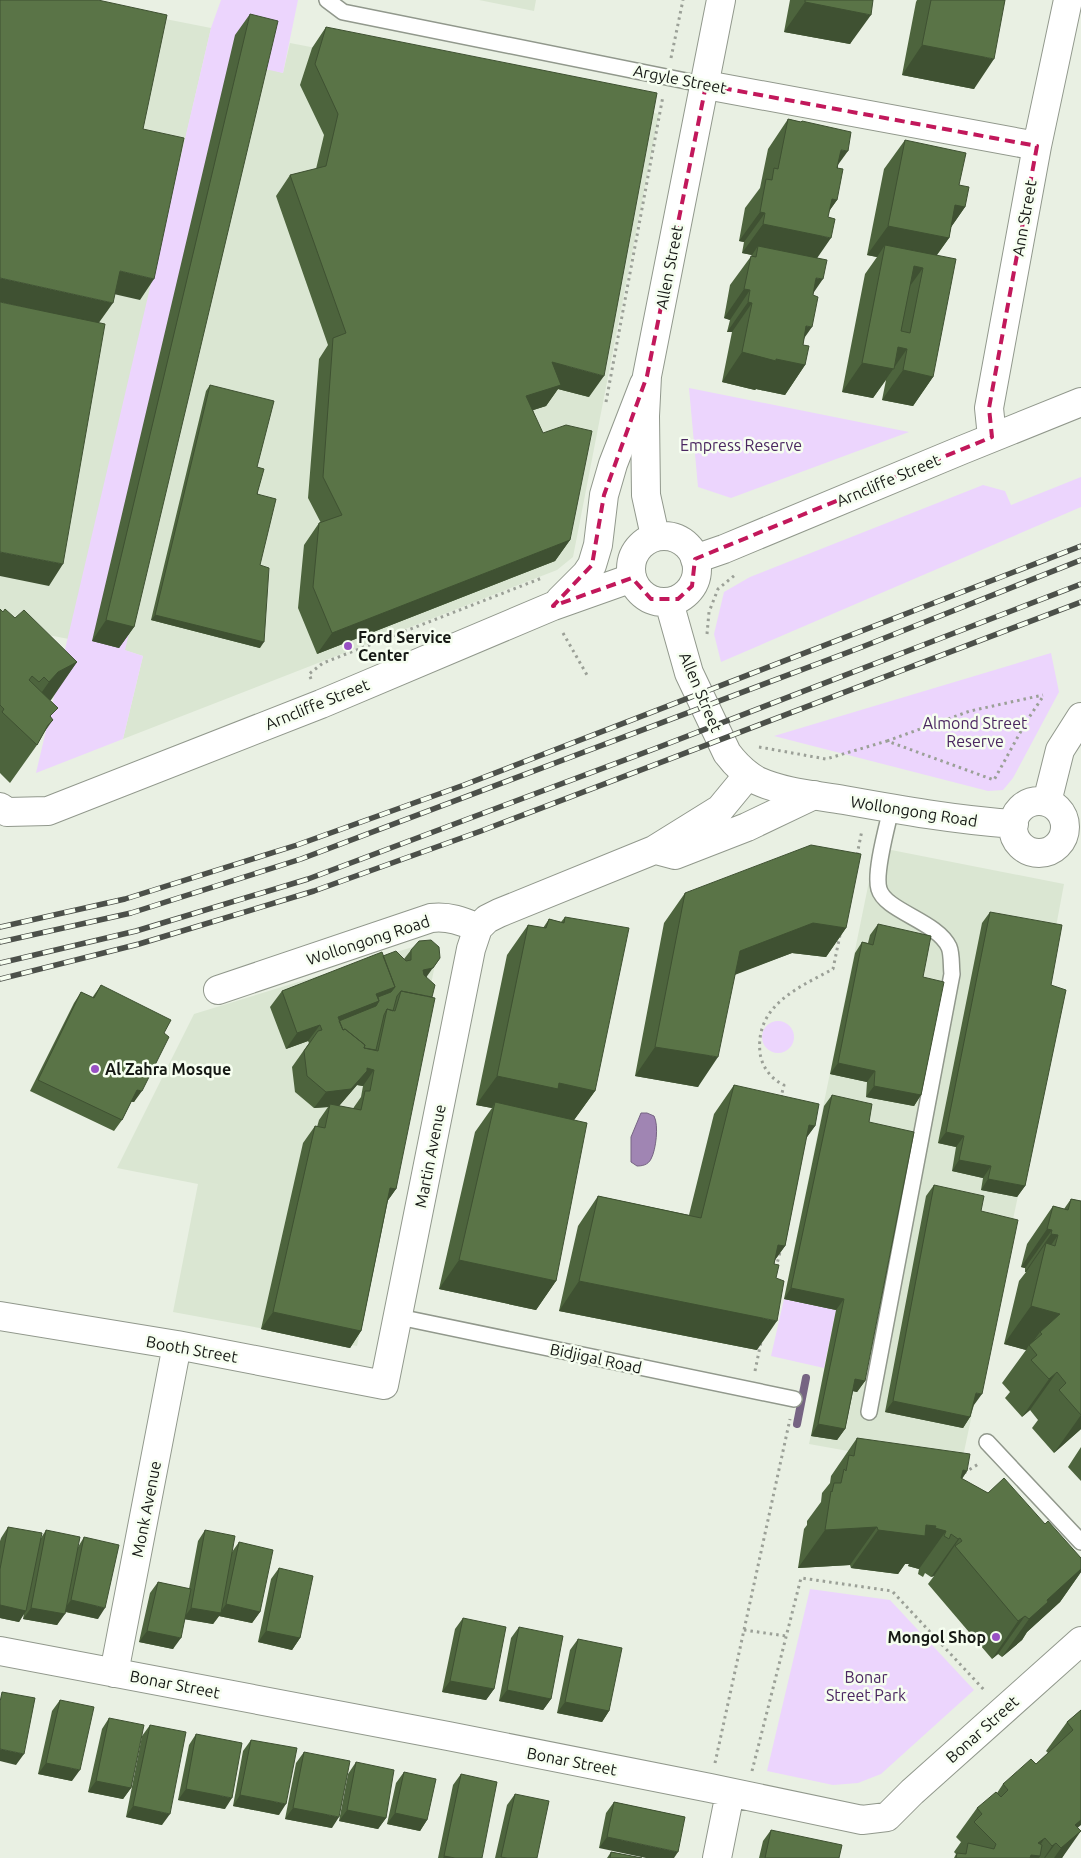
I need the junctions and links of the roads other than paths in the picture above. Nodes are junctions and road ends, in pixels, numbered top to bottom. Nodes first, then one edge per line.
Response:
1 (327, 0) edge
2 (721, 0) edge
3 (1068, 0) edge
4 (706, 85) junction
5 (1037, 146) junction
6 (647, 376) junction
7 (1081, 402) edge
8 (992, 438) junction
9 (655, 536) junction
10 (695, 559) junction
11 (632, 578) junction
12 (669, 602) junction
13 (554, 606) junction
14 (1081, 717) edge
15 (748, 775) junction
16 (814, 795) junction
17 (1046, 802) junction
18 (0, 807) edge
19 (879, 807) junction
20 (1014, 824) junction
21 (1072, 837) edge
22 (654, 850) junction
23 (478, 928) junction
24 (218, 990) dead end
25 (0, 1316) edge
26 (399, 1317) junction
27 (177, 1345) junction
28 (384, 1385) joint
29 (794, 1400) road end
30 (869, 1412) dead end
31 (992, 1447) road end
32 (1081, 1542) edge
33 (1081, 1641) edge
34 (0, 1651) edge
35 (114, 1673) junction
36 (728, 1792) junction
37 (717, 1858) edge

1 - 4 lane, Argyle Street
2 - 4 street, Allen Street
3 - 5 street, Ann Street
4 - 5 street, Argyle Street
4 - 6 street, Allen Street
5 - 8 street, Ann Street
6 - 9 street, Allen Street
6 - 13 street
7 - 8 street, Arncliffe Street
8 - 10 street, Arncliffe Street
9 - 10 street
9 - 11 street
10 - 12 street
11 - 12 street
11 - 13 street, Arncliffe Street
12 - 15 street, Allen Street
13 - 18 street, Arncliffe Street
14 - 17 street
15 - 16 street, Wollongong Road
15 - 22 street
16 - 19 street, Wollongong Road
16 - 22 street
17 - 20 street
17 - 21 street
19 - 20 street, Wollongong Road
19 - 30 lane
20 - 21 street
22 - 23 street
23 - 24 street, Wollongong Road
23 - 26 street, Martin Avenue
25 - 27 street, Booth Street
26 - 28 street, Martin Avenue
26 - 29 lane, Bidjigal Road
27 - 28 street, Booth Street
27 - 35 street, Monk Avenue
31 - 32 lane
33 - 36 street, Bonar Street
34 - 35 street, Bonar Street
35 - 36 street, Bonar Street
36 - 37 street

